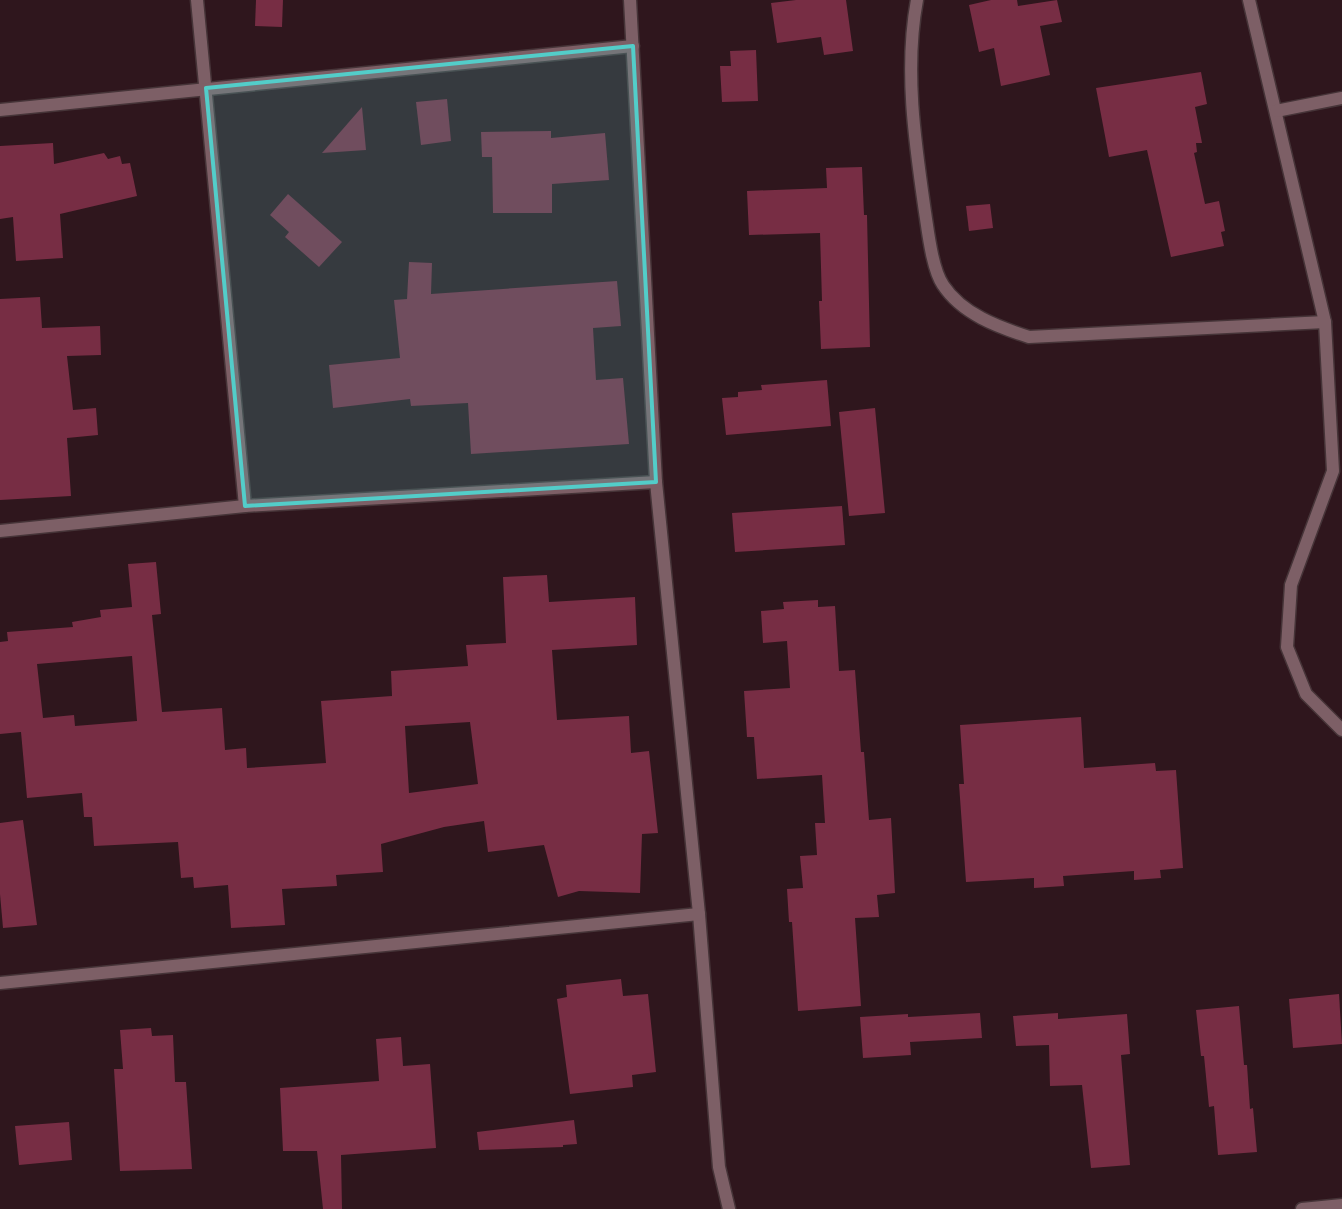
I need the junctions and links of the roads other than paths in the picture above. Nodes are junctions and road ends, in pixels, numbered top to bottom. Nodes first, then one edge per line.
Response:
1 (197, 0) edge
2 (630, 0) edge
3 (917, 0) edge
4 (1249, 0) edge
5 (633, 46) junction
6 (206, 88) junction
7 (1342, 98) edge
8 (0, 110) edge
9 (1276, 111) junction
10 (1325, 322) junction
11 (656, 482) junction
12 (245, 506) junction
13 (0, 531) edge
14 (1342, 730) edge
15 (699, 914) junction
16 (0, 983) edge
17 (1342, 1205) edge
18 (730, 1209) edge
19 (1308, 1209) edge

1 - 6 street
2 - 5 street
3 - 10 street
4 - 9 street
5 - 6 street
5 - 11 street
6 - 8 street
6 - 12 street
7 - 9 street
9 - 10 street
10 - 14 street
11 - 12 street
11 - 15 street
12 - 13 street
15 - 16 street
15 - 18 street
17 - 19 street

